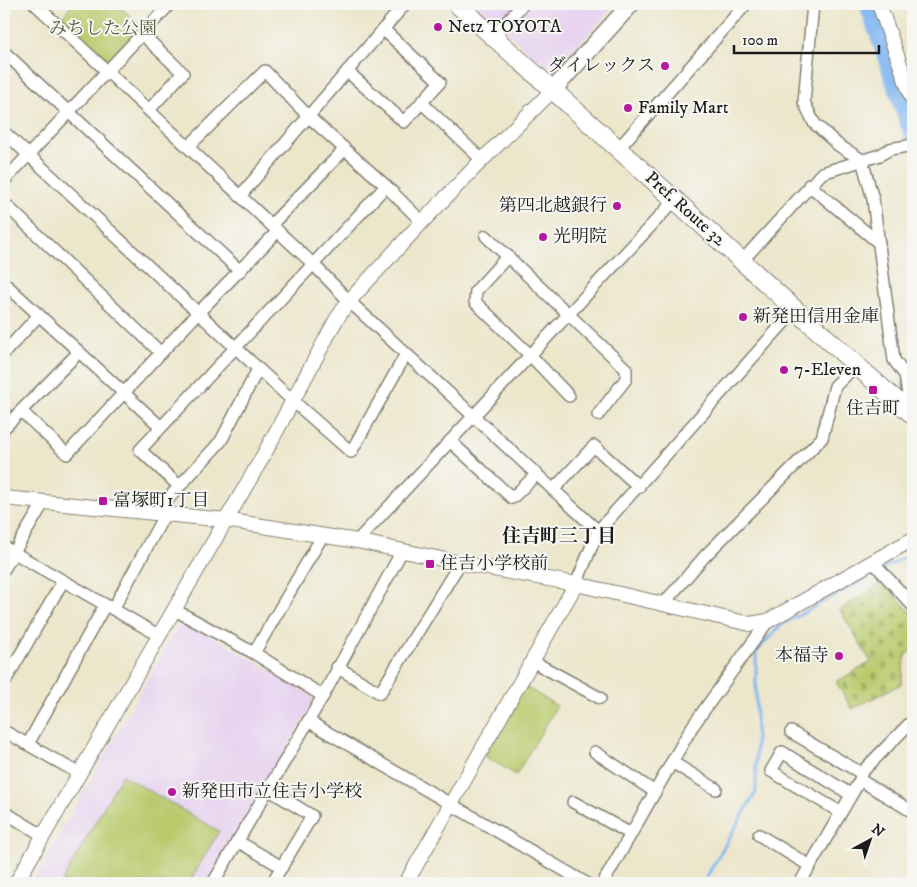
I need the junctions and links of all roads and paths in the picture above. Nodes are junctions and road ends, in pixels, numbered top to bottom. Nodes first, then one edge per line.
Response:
1 (35, 4) edge
2 (170, 4) edge
3 (405, 4) edge
4 (457, 4) edge
5 (523, 4) edge
6 (631, 4) edge
7 (746, 4) edge
8 (813, 4) edge
9 (879, 4) edge
10 (383, 29) junction
11 (142, 34) junction
12 (493, 37) junction
13 (4, 52) edge
14 (107, 71) junction
15 (347, 72) junction
16 (552, 90) junction
17 (913, 101) edge
18 (422, 103) junction
19 (149, 110) junction
20 (69, 112) junction
21 (308, 116) junction
22 (4, 132) edge
23 (911, 146) edge
24 (188, 147) junction
25 (345, 149) junction
26 (618, 149) junction
27 (28, 155) junction
28 (482, 160) junction
29 (862, 160) junction
30 (4, 181) edge
31 (809, 185) junction
32 (386, 186) junction
33 (240, 196) junction
34 (675, 200) junction
35 (4, 203) edge
36 (422, 222) junction
37 (275, 228) junction
38 (486, 236) dead end
39 (879, 243) junction
40 (508, 256) junction
41 (742, 261) junction
42 (313, 264) junction
43 (240, 271) junction
44 (4, 283) edge
45 (349, 301) junction
46 (795, 310) junction
47 (198, 313) junction
48 (569, 314) junction
49 (39, 315) junction
50 (236, 348) junction
51 (79, 352) junction
52 (4, 353) edge
53 (161, 353) junction
54 (406, 354) junction
55 (530, 355) junction
56 (856, 365) junction
57 (258, 369) junction
58 (124, 393) junction
59 (569, 396) dead end
60 (293, 401) junction
61 (909, 402) edge
62 (21, 411) junction
63 (474, 415) junction
64 (598, 415) dead end
65 (161, 427) junction
66 (4, 428) edge
67 (450, 441) junction
68 (537, 474) junction
69 (179, 486) junction
70 (639, 487) junction
71 (553, 490) junction
72 (4, 498) edge
73 (44, 502) junction
74 (160, 514) junction
75 (225, 520) junction
76 (598, 531) junction
77 (323, 535) junction
78 (913, 539) edge
79 (357, 541) junction
80 (8, 550) edge
81 (402, 551) junction
82 (873, 562) junction
83 (460, 563) junction
84 (4, 569) edge
85 (63, 581) junction
86 (576, 584) junction
87 (664, 603) junction
88 (913, 606) edge
89 (109, 607) junction
90 (175, 610) junction
91 (768, 621) junction
92 (160, 636) junction
93 (254, 653) junction
94 (532, 661) junction
95 (338, 667) junction
96 (4, 683) edge
97 (323, 696) junction
98 (600, 698) dead end
99 (913, 720) edge
100 (308, 721) junction
101 (791, 732) dead end
102 (6, 737) edge
103 (28, 744) junction
104 (595, 752) dead end
105 (672, 762) junction
106 (80, 774) junction
107 (860, 777) junction
108 (268, 789) junction
109 (716, 789) dead end
110 (655, 792) junction
111 (850, 794) junction
112 (573, 802) dead end
113 (451, 805) junction
114 (4, 812) edge
115 (840, 812) junction
116 (913, 812) edge
117 (631, 834) junction
118 (759, 835) dead end
119 (44, 836) junction
120 (237, 842) junction
121 (810, 866) junction
122 (282, 867) junction
123 (16, 883) edge
124 (213, 883) edge
125 (272, 883) edge
126 (406, 883) edge
127 (586, 883) edge
128 (603, 883) edge
129 (800, 883) edge

1 - 14 street
2 - 11 street
3 - 10 street
4 - 12 main road, Pref. Route 32
5 - 12 street
6 - 16 main road
7 - 26 street
8 - 29 street
9 - 17 street
10 - 15 street
10 - 18 street
11 - 14 street
11 - 19 street
12 - 16 main road, Pref. Route 32
13 - 20 street
14 - 19 street
14 - 20 street
15 - 18 street
15 - 21 street
16 - 26 main road, Pref. Route 32
16 - 28 street
18 - 28 street
19 - 24 street
20 - 27 street
20 - 43 street
21 - 24 street
21 - 25 street
21 - 33 street
22 - 27 street
23 - 29 street
24 - 33 street
25 - 32 street
25 - 37 street
26 - 34 main road, Pref. Route 32
27 - 30 street
27 - 47 street
28 - 36 street
29 - 31 street
29 - 39 street
31 - 39 street
31 - 41 street
32 - 36 street
32 - 42 street
33 - 37 street
34 - 41 main road, Pref. Route 32
34 - 48 street
35 - 53 street
36 - 45 street
37 - 42 street
37 - 43 street
38 - 40 street
39 - 61 street
40 - 48 street
40 - 55 street
41 - 46 main road, Pref. Route 32
42 - 45 street
42 - 50 street
43 - 47 street
44 - 49 street
45 - 54 street
45 - 60 street
46 - 56 main road, Pref. Route 32
46 - 70 street
47 - 50 street
47 - 53 street
48 - 55 street
48 - 64 street
49 - 51 street
49 - 52 street
50 - 57 street
50 - 65 street
51 - 58 street
51 - 62 street
53 - 58 street
54 - 60 street
54 - 63 street
55 - 59 street
55 - 63 street
56 - 61 main road, Pref. Route 32
56 - 87 street
57 - 60 street
57 - 69 street
58 - 62 street
58 - 65 street
60 - 75 street
62 - 66 street
63 - 67 street
63 - 68 street
65 - 69 street
67 - 68 street
67 - 79 street
68 - 71 street
69 - 74 street
70 - 71 street
70 - 76 street
71 - 76 street
72 - 73 street
73 - 74 street
73 - 80 street
74 - 75 street
74 - 89 street
75 - 77 street
75 - 90 street
76 - 86 street
77 - 79 street
77 - 93 street
78 - 82 street
79 - 81 street
80 - 84 street
80 - 85 street
81 - 83 street
81 - 95 street
82 - 88 street
82 - 91 street
83 - 86 street
83 - 95 street
85 - 89 street
85 - 96 street
86 - 87 street
86 - 94 street
87 - 91 street
89 - 92 street
89 - 103 street
90 - 92 street
90 - 93 street
91 - 105 street
92 - 106 street
93 - 97 street
94 - 98 street
94 - 113 street
95 - 97 street
97 - 100 street
99 - 107 street
100 - 108 street
100 - 113 street
101 - 107 street
102 - 103 street
103 - 106 street
104 - 110 street
105 - 109 street
105 - 110 street
106 - 119 street
107 - 111 street
107 - 116 street
108 - 120 street
108 - 122 street
110 - 117 street
111 - 115 street
111 - 115 street
112 - 117 street
113 - 126 street
113 - 127 street
114 - 119 street
115 - 121 street
117 - 128 street
118 - 121 street
119 - 123 street
120 - 122 street
120 - 124 street
121 - 129 street
122 - 125 street

